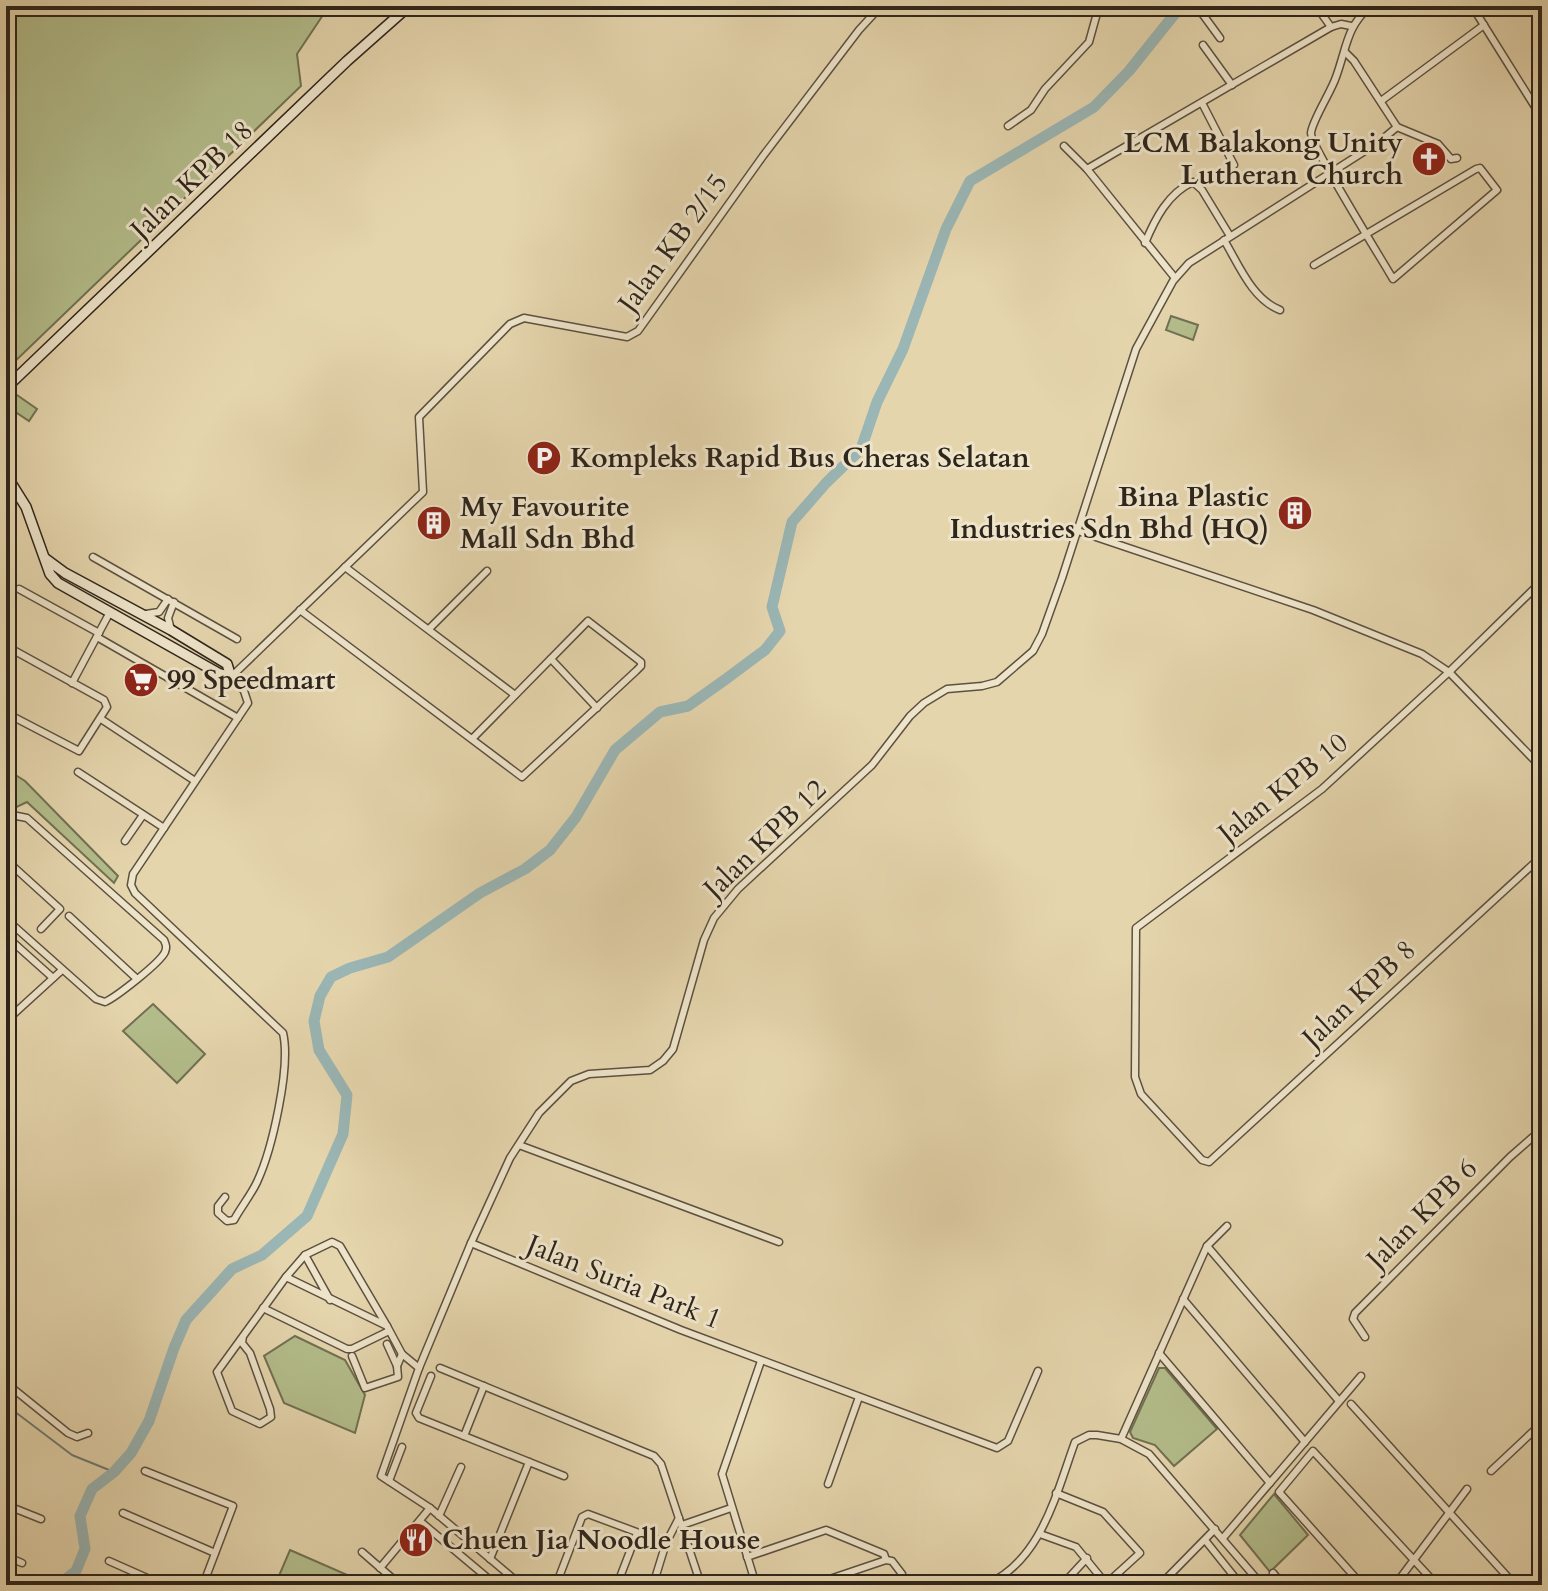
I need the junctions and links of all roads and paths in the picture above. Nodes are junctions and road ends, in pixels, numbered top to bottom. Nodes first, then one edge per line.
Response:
1 (409, 6) edge
2 (881, 6) edge
3 (1099, 6) edge
4 (1201, 6) edge
5 (1316, 6) edge
6 (1370, 6) edge
7 (1472, 6) edge
8 (1484, 25) junction
9 (1351, 26) junction
10 (1331, 27) junction
11 (1220, 38) dead end
12 (1203, 45) dead end
13 (1345, 52) junction
14 (1232, 85) junction
15 (1381, 101) junction
16 (1202, 103) junction
17 (1537, 110) dead end
18 (1008, 126) dead end
19 (1396, 129) junction
20 (1064, 146) dead end
21 (1457, 158) dead end
22 (1234, 165) dead end
23 (1087, 169) junction
24 (1331, 172) junction
25 (1366, 235) junction
26 (1227, 238) junction
27 (1145, 243) junction
28 (1314, 265) dead end
29 (1175, 278) junction
30 (1280, 310) dead end
31 (6, 388) edge
32 (6, 475) edge
33 (1078, 531) junction
34 (93, 557) dead end
35 (46, 559) junction
36 (345, 567) junction
37 (487, 571) dead end
38 (1542, 581) edge
39 (19, 589) dead end
40 (171, 600) junction
41 (300, 610) junction
42 (110, 612) junction
43 (142, 614) junction
44 (430, 628) junction
45 (171, 630) junction
46 (97, 633) junction
47 (237, 639) dead end
48 (6, 646) edge
49 (551, 659) junction
50 (1449, 672) junction
51 (231, 677) junction
52 (72, 683) junction
53 (515, 695) junction
54 (597, 708) junction
55 (6, 713) edge
56 (238, 718) junction
57 (101, 719) junction
58 (472, 739) junction
59 (1542, 768) edge
60 (78, 772) dead end
61 (195, 781) junction
62 (143, 815) junction
63 (6, 822) edge
64 (161, 826) junction
65 (125, 841) dead end
66 (1542, 856) edge
67 (6, 860) edge
68 (69, 916) dead end
69 (6, 919) edge
70 (41, 929) dead end
71 (6, 936) edge
72 (62, 970) junction
73 (53, 978) junction
74 (137, 979) junction
75 (6, 1009) edge
76 (13, 1015) junction
77 (6, 1021) edge
78 (1542, 1129) edge
79 (519, 1145) junction
80 (1205, 1162) joint
81 (225, 1197) dead end
82 (1227, 1226) dead end
83 (779, 1242) dead end
84 (471, 1243) junction
85 (1207, 1246) junction
86 (305, 1255) junction
87 (286, 1277) junction
88 (1183, 1299) junction
89 (330, 1300) junction
90 (263, 1308) junction
91 (388, 1328) junction
92 (243, 1336) junction
93 (1365, 1337) dead end
94 (387, 1344) dead end
95 (1159, 1353) junction
96 (402, 1354) junction
97 (352, 1356) dead end
98 (761, 1361) junction
99 (397, 1366) junction
100 (419, 1368) junction
101 (440, 1368) dead end
102 (1038, 1371) dead end
103 (431, 1376) dead end
104 (1361, 1376) dead end
105 (6, 1383) edge
106 (484, 1386) junction
107 (859, 1397) junction
108 (1339, 1401) junction
109 (1351, 1404) dead end
110 (1542, 1423) edge
111 (88, 1433) dead end
112 (464, 1436) junction
113 (1121, 1439) junction
114 (1305, 1442) junction
115 (402, 1447) dead end
116 (529, 1462) junction
117 (461, 1467) dead end
118 (145, 1471) dead end
119 (1491, 1471) dead end
120 (564, 1476) dead end
121 (389, 1481) junction
122 (1270, 1483) junction
123 (828, 1484) dead end
124 (1467, 1489) dead end
125 (1056, 1493) junction
126 (6, 1505) edge
127 (430, 1508) junction
128 (731, 1508) junction
129 (1449, 1511) junction
130 (123, 1513) dead end
131 (439, 1516) junction
132 (41, 1519) dead end
133 (421, 1522) junction
134 (680, 1522) junction
135 (1215, 1529) junction
136 (637, 1533) junction
137 (1040, 1534) junction
138 (1223, 1538) junction
139 (1205, 1540) junction
140 (666, 1543) junction
141 (362, 1552) dead end
142 (215, 1553) junction
143 (6, 1556) edge
144 (747, 1557) junction
145 (1087, 1558) junction
146 (490, 1559) junction
147 (1414, 1559) junction
148 (109, 1561) dead end
149 (889, 1561) junction
150 (22, 1563) dead end
151 (380, 1568) junction
152 (1273, 1573) dead end
153 (487, 1577) junction
154 (1166, 1578) junction
155 (1004, 1581) edge
156 (1106, 1584) edge
157 (163, 1585) edge
158 (203, 1585) edge
159 (400, 1585) edge
160 (480, 1585) edge
161 (496, 1585) edge
162 (521, 1585) edge
163 (556, 1585) edge
164 (617, 1585) edge
165 (653, 1585) edge
166 (701, 1585) edge
167 (756, 1585) edge
168 (812, 1585) edge
169 (905, 1585) edge
170 (985, 1585) edge
171 (1062, 1585) edge
172 (1160, 1585) edge
173 (1173, 1585) edge
174 (1241, 1585) edge
175 (1262, 1585) edge
176 (1283, 1585) edge
177 (1362, 1585) edge
178 (1395, 1585) edge
179 (1437, 1585) edge
180 (1515, 1585) edge

1 - 31 street, Jalan KPB 18
2 - 36 street, Jalan KB 2/15
3 - 18 street
4 - 11 street
5 - 10 street
6 - 9 street
7 - 8 street
8 - 15 street
8 - 17 street
9 - 10 street
9 - 13 street
10 - 14 street
12 - 14 street
13 - 15 street
13 - 24 street
14 - 16 street
15 - 19 street
16 - 22 street
16 - 23 street
19 - 21 street
19 - 24 street
20 - 23 street
23 - 27 street
24 - 25 street
24 - 26 street
25 - 25 street
25 - 28 street
26 - 27 street
26 - 29 street
26 - 30 street
27 - 29 street
29 - 33 street, Jalan KPB 12
32 - 35 street
33 - 50 street
33 - 79 street, Jalan KPB 12
34 - 40 street
35 - 42 street
35 - 43 street
36 - 41 street, Jalan KB 2/15
36 - 44 street
37 - 44 street
38 - 50 street, Jalan KPB 10
39 - 46 street
40 - 43 street
40 - 45 street
40 - 47 street
41 - 51 street, Jalan KB 2/15
41 - 58 street
42 - 46 street
42 - 51 street
43 - 45 street
44 - 53 street
45 - 51 street
46 - 52 street
46 - 56 street
48 - 52 street
49 - 53 street
49 - 54 street
49 - 54 street
50 - 59 street
50 - 80 street, Jalan KPB 10
51 - 56 street
52 - 57 street
53 - 58 street
54 - 58 street
55 - 57 street
56 - 61 street
57 - 61 street
60 - 62 street
61 - 64 street
62 - 64 street
62 - 65 street
63 - 74 street
64 - 81 street
66 - 80 street, Jalan KPB 8
67 - 70 street
68 - 74 street
69 - 72 street
71 - 73 street
72 - 73 street
72 - 74 street
73 - 76 street
75 - 76 street
76 - 77 street
78 - 93 street, Jalan KPB 6
79 - 83 street
79 - 84 street, Jalan KPB 12
82 - 85 street
84 - 98 street, Jalan Suria Park 1
84 - 100 street, Jalan KPB 12
85 - 88 street
85 - 108 street
86 - 87 street
86 - 89 street
86 - 91 street
87 - 89 street
87 - 90 street
88 - 95 street
88 - 114 street
89 - 91 street
90 - 91 street
90 - 92 street
91 - 96 street
92 - 92 street
94 - 99 street
95 - 113 street
95 - 122 street
96 - 99 street
96 - 100 street
97 - 99 street
98 - 107 street, Jalan Suria Park 1
98 - 128 street
100 - 121 street, Jalan KPB 12
101 - 106 street
102 - 107 street, Jalan Suria Park 1
103 - 112 street
104 - 108 street
105 - 111 street
106 - 112 street
106 - 134 street
107 - 123 street
108 - 114 street
109 - 129 street
110 - 119 street
112 - 116 street
113 - 125 street
113 - 135 street
114 - 122 street
115 - 121 street
116 - 120 street
116 - 146 street
117 - 131 street
118 - 142 street
121 - 127 street
122 - 138 street
124 - 129 street
125 - 137 street
125 - 156 street
126 - 132 street
127 - 131 street
127 - 133 street
128 - 134 street
128 - 144 street
129 - 147 street
129 - 180 street
130 - 142 street
131 - 146 street
133 - 151 street
133 - 153 street
134 - 140 street
134 - 166 street
135 - 138 street
135 - 139 street
136 - 140 street
136 - 163 street
136 - 164 street
137 - 145 street
137 - 155 street
138 - 175 street
139 - 154 street
139 - 174 street
140 - 165 street
141 - 151 street
142 - 158 street
143 - 150 street
144 - 149 street
144 - 167 street
145 - 156 street
145 - 171 street
146 - 162 street
147 - 177 street
147 - 178 street
147 - 179 street
148 - 157 street
149 - 168 street
149 - 169 street
151 - 159 street
152 - 176 street
153 - 160 street
153 - 161 street
154 - 172 street
154 - 173 street
155 - 170 street

